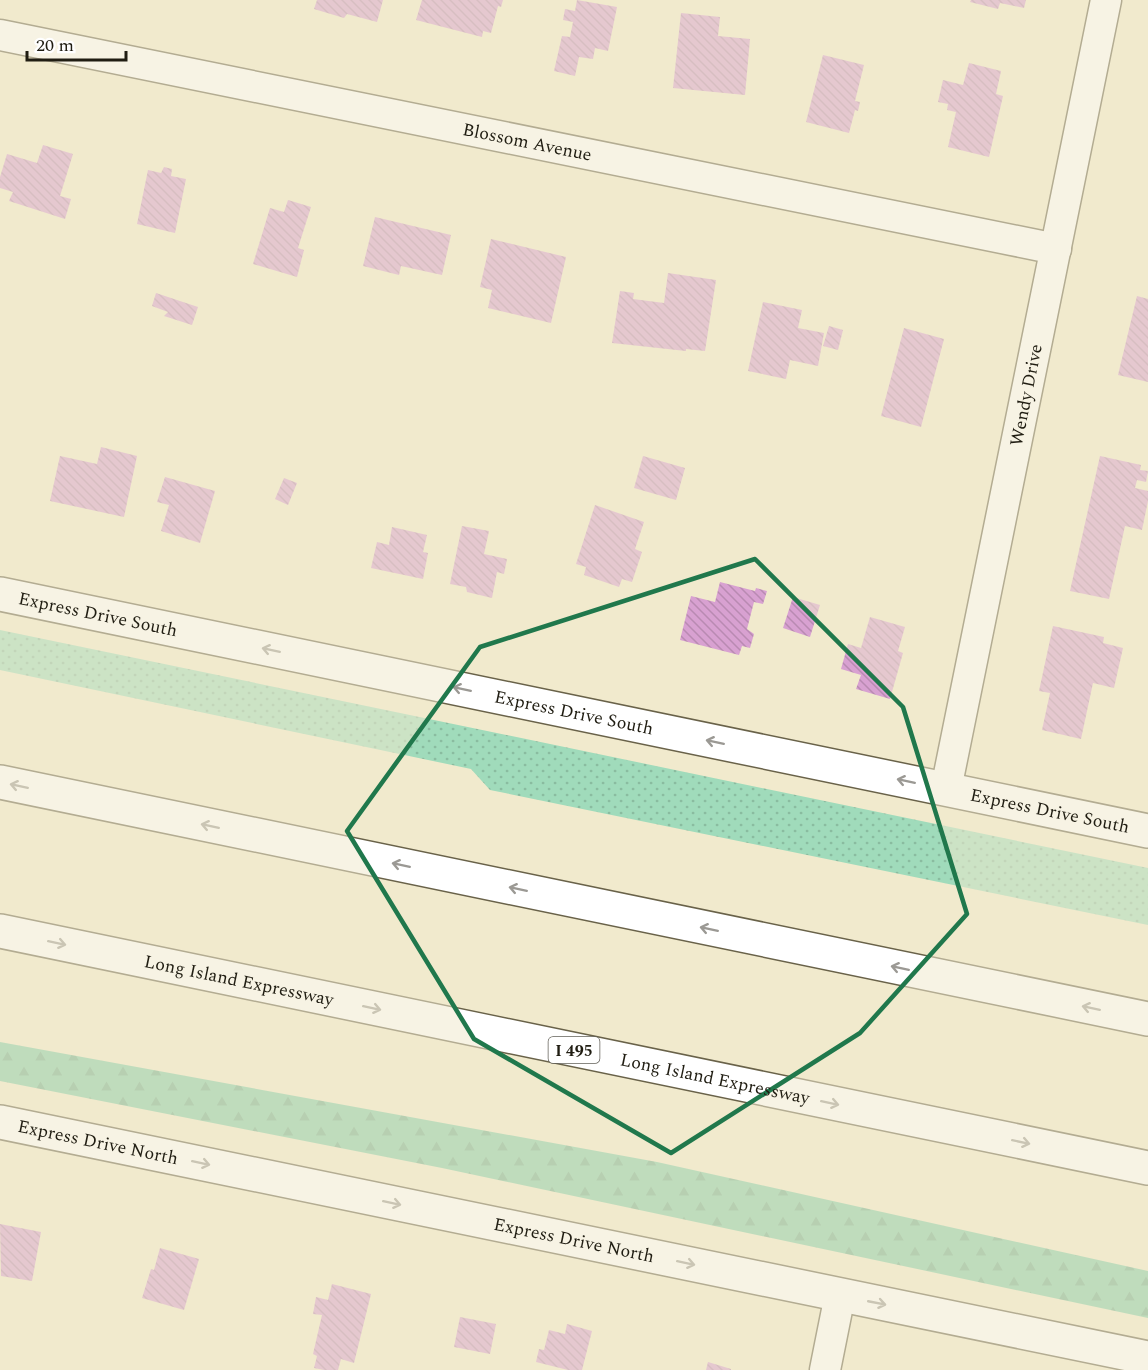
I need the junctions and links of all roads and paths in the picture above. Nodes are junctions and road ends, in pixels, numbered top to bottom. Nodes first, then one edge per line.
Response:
1 (1106, 0) edge
2 (0, 35) edge
3 (1056, 249) junction
4 (0, 594) edge
5 (0, 782) edge
6 (946, 789) junction
7 (1148, 831) edge
8 (0, 931) edge
9 (1148, 1019) edge
10 (0, 1122) edge
11 (1148, 1168) edge
12 (840, 1295) junction
13 (1148, 1358) edge
14 (825, 1370) edge

1 - 3 street, Wendy Drive
2 - 3 street, Blossom Avenue
3 - 6 street, Wendy Drive
6 -> 4 main road, Express Drive South
9 -> 5 main road
6 - 7 main road, Express Drive South
8 -> 11 main road, Long Island Expressway / I 495
10 -> 12 main road, Express Drive North
12 -> 13 main road, Express Drive North
12 - 14 street

